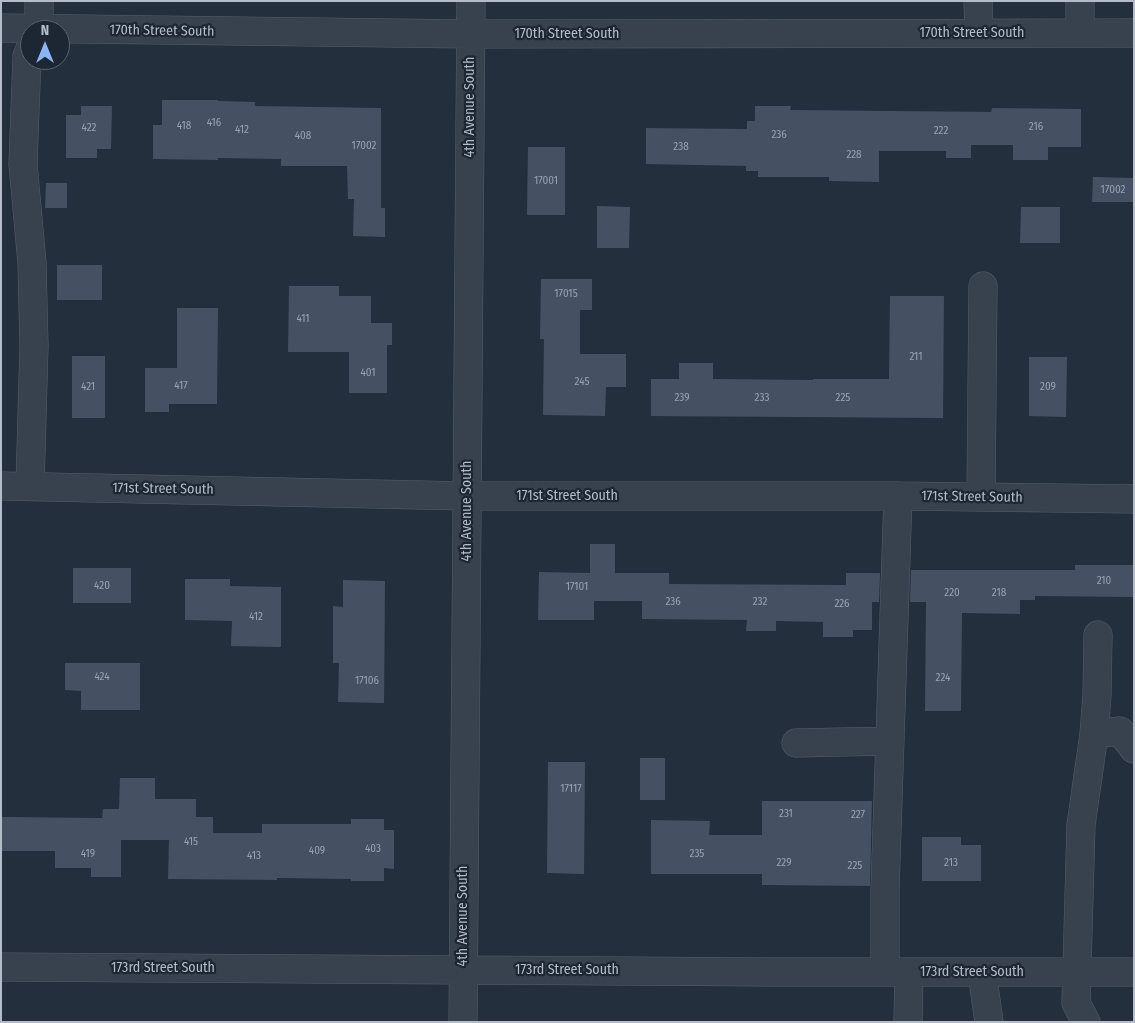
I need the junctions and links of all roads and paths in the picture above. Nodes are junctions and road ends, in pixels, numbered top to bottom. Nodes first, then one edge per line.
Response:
1 (39, 1) edge
2 (471, 1) edge
3 (978, 1) edge
4 (1080, 1) edge
5 (37, 20) edge
6 (1, 28) edge
7 (20, 32) edge
8 (979, 33) junction
9 (1080, 33) junction
10 (1134, 33) edge
11 (470, 34) junction
12 (70, 36) edge
13 (26, 70) edge
14 (983, 286) dead end
15 (1, 486) edge
16 (30, 486) junction
17 (467, 496) junction
18 (898, 496) junction
19 (981, 497) junction
20 (1134, 499) edge
21 (1098, 635) dead end
22 (1094, 734) junction
23 (890, 741) junction
24 (796, 743) dead end
25 (1134, 749) edge
26 (1, 966) edge
27 (463, 969) junction
28 (897, 972) junction
29 (982, 972) junction
30 (1077, 972) junction
31 (1134, 972) edge
32 (462, 1022) edge
33 (908, 1022) edge
34 (989, 1022) edge
35 (1086, 1022) edge

1 - 5 street
2 - 11 street, 4th Avenue South
3 - 8 street
4 - 9 street
6 - 7 street, 170th Street South
8 - 9 street, 170th Street South
8 - 11 street, 170th Street South
9 - 10 street, 170th Street South
11 - 12 street, 170th Street South
11 - 17 street, 4th Avenue South
13 - 16 street
14 - 19 street
15 - 16 street, 171st Street South
16 - 17 street, 171st Street South
17 - 18 street, 171st Street South
17 - 27 street, 4th Avenue South
18 - 19 street, 171st Street South
18 - 23 street
19 - 20 street, 171st Street South
21 - 22 street
22 - 25 street
22 - 30 street
23 - 24 street
23 - 28 street
26 - 27 street, 173rd Street South
27 - 28 street, 173rd Street South
27 - 32 street, 4th Avenue South
28 - 29 street, 173rd Street South
28 - 33 street
29 - 30 street, 173rd Street South
29 - 34 street
30 - 31 street, 173rd Street South
30 - 35 street

